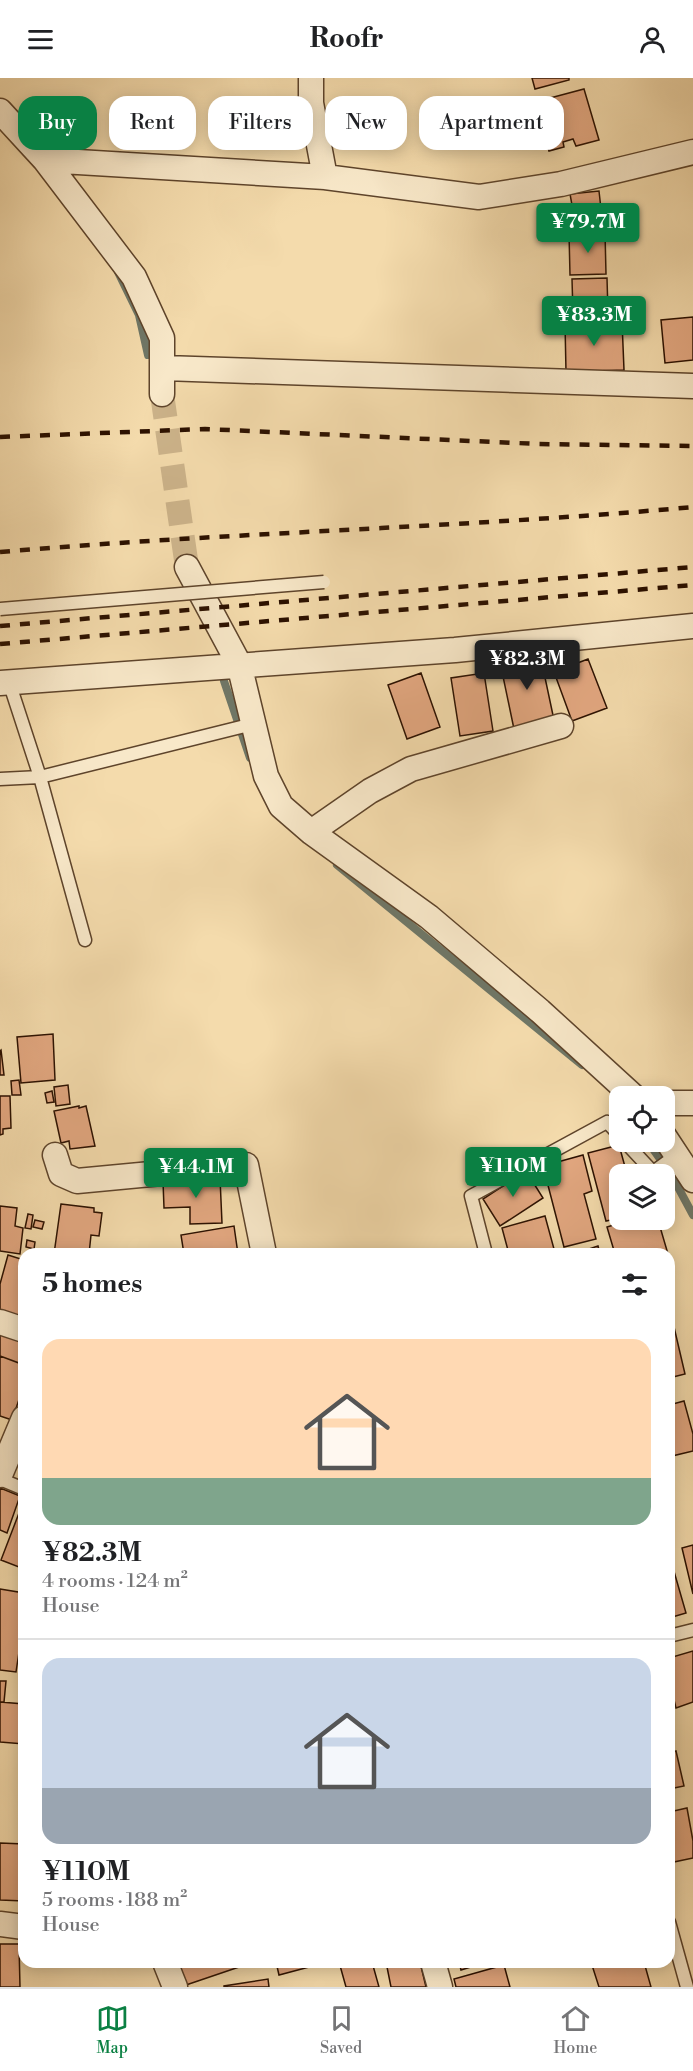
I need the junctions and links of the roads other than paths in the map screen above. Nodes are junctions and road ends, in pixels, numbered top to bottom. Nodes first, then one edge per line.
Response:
1 (311, 78) edge
2 (0, 111) edge
3 (693, 152) edge
4 (45, 160) junction
5 (325, 177) junction
6 (164, 368) junction
7 (693, 386) edge
8 (162, 394) tunnel mouth
9 (187, 567) tunnel mouth
10 (324, 582) dead end
11 (0, 609) edge
12 (693, 626) edge
13 (239, 664) junction
14 (4, 683) edge
15 (244, 726) junction
16 (561, 726) dead end
17 (40, 777) junction
18 (0, 779) edge
19 (311, 832) junction
20 (85, 940) dead end
21 (622, 1086) edge
22 (675, 1103) edge
23 (693, 1103) edge
24 (609, 1124) edge
25 (675, 1151) edge
26 (634, 1152) edge
27 (666, 1152) edge
28 (55, 1155) dead end
29 (693, 1180) edge
30 (263, 1248) edge
31 (484, 1248) edge
32 (0, 1322) edge
33 (18, 1328) edge
34 (18, 1433) edge
35 (0, 1477) edge
36 (18, 1486) edge
37 (693, 1630) edge
38 (675, 1634) edge
39 (0, 1924) edge
40 (18, 1926) edge
41 (675, 1944) edge
42 (167, 1968) edge
43 (435, 1968) edge
44 (175, 1987) edge
45 (440, 1987) edge
46 (687, 1987) edge

1 - 5 street
2 - 4 street
3 - 5 street
4 - 5 street
4 - 6 street
6 - 7 street
6 - 8 street
9 - 13 street
10 - 11 lane, bridge
12 - 13 street
13 - 14 street
13 - 15 street
14 - 17 lane
15 - 17 lane
15 - 19 street
16 - 19 street
17 - 18 lane
17 - 20 lane
19 - 21 street
22 - 23 street
24 - 31 lane
25 - 29 street
26 - 27 lane
28 - 30 street
32 - 33 street
34 - 35 street
35 - 36 lane
37 - 38 lane
39 - 40 street
41 - 46 lane
42 - 44 street
43 - 45 street

